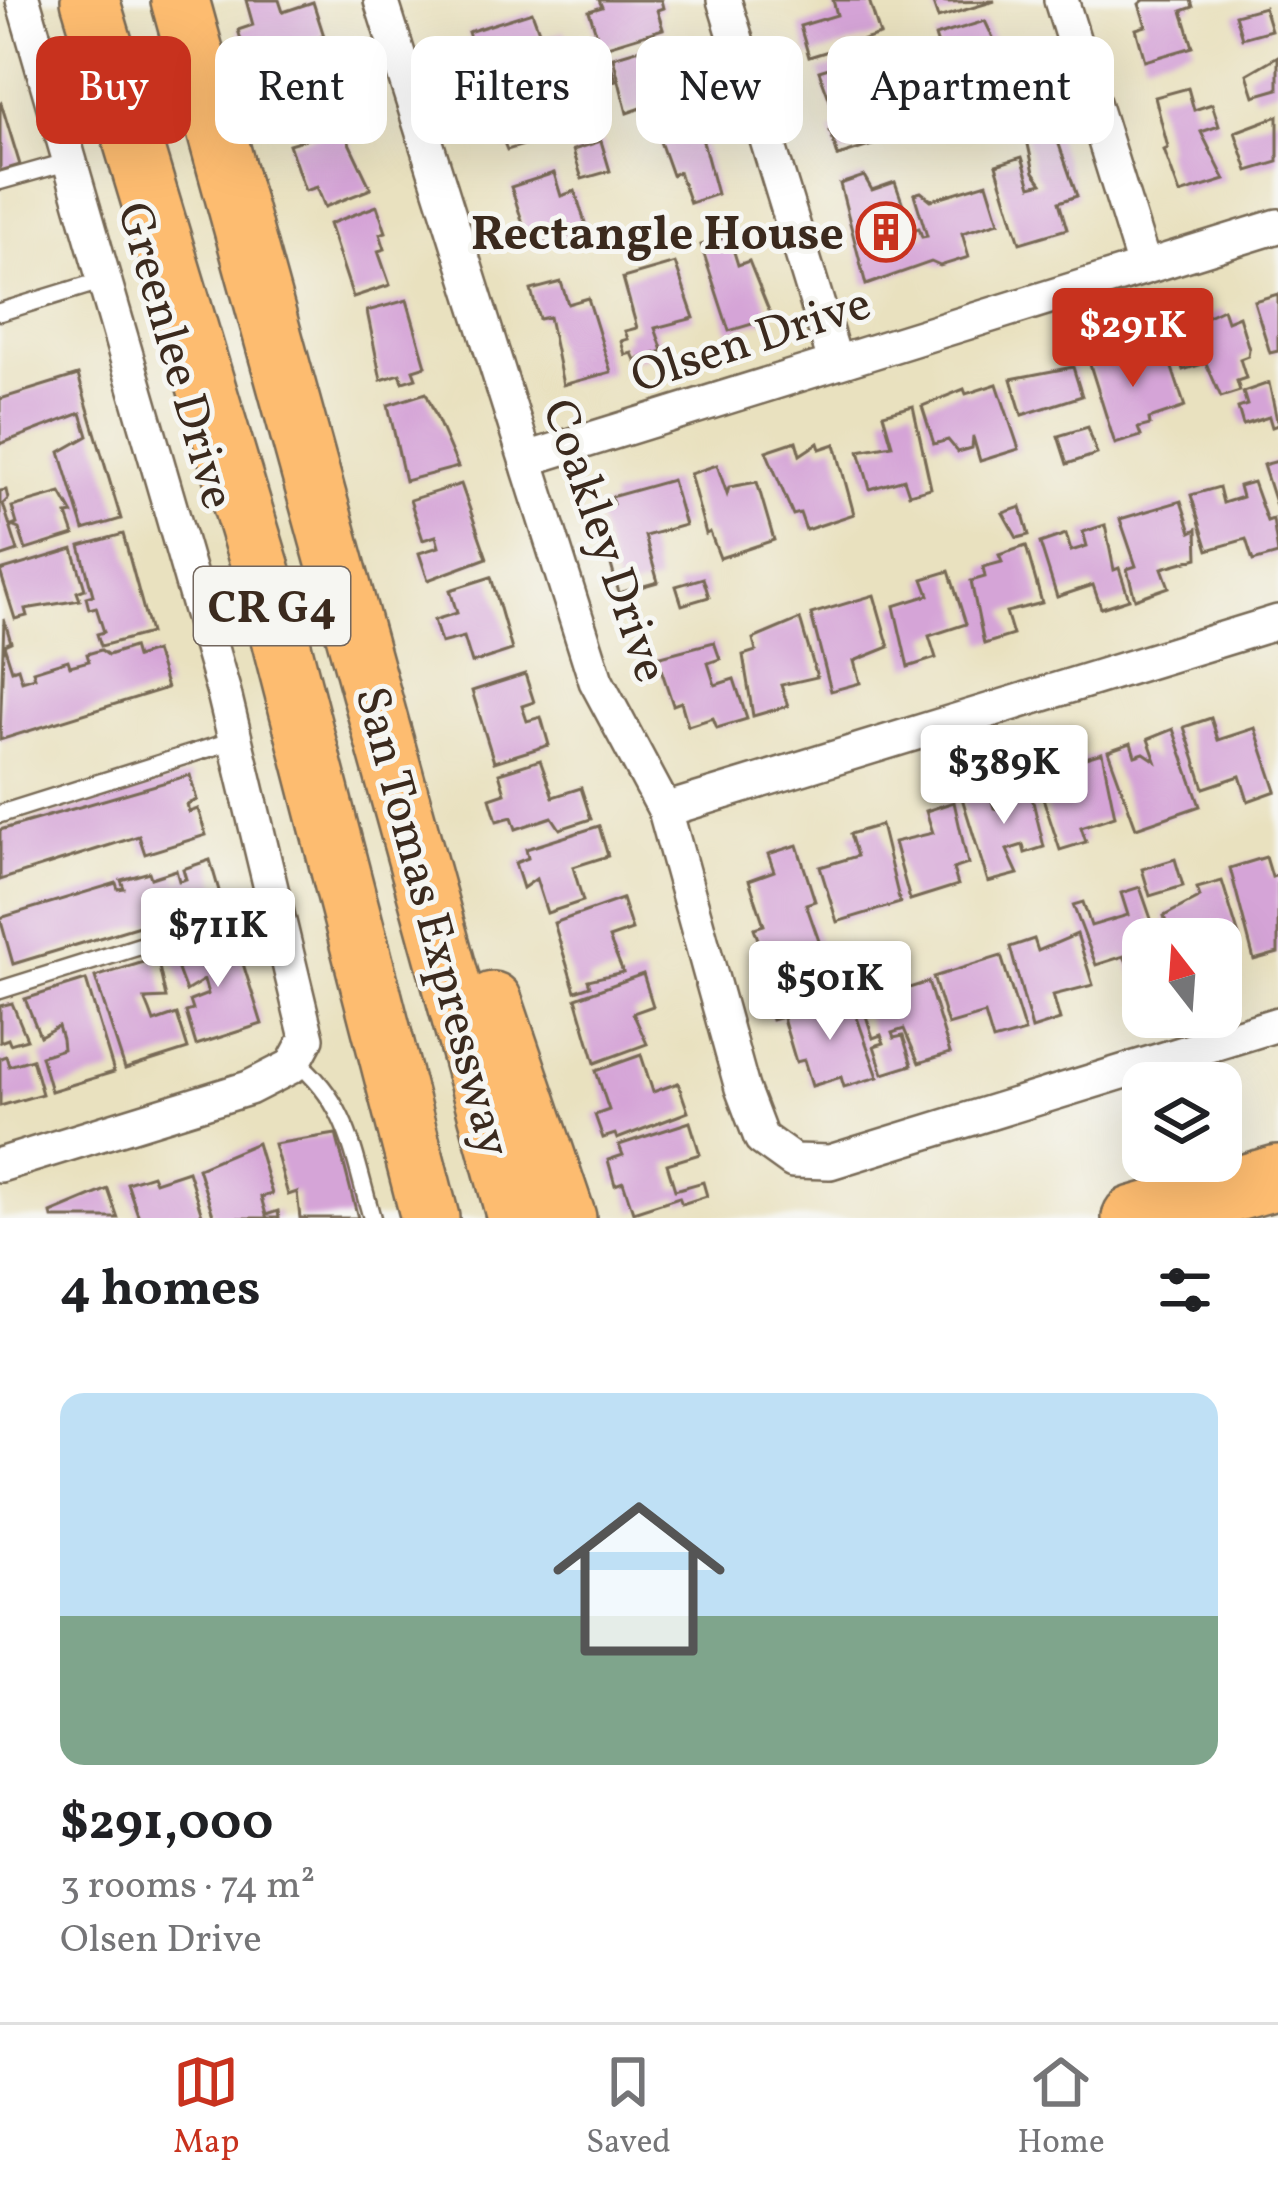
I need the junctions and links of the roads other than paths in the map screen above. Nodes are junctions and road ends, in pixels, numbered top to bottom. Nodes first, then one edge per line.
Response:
1 (23, 0) edge
2 (90, 0) edge
3 (180, 0) edge
4 (381, 0) edge
5 (724, 0) edge
6 (1061, 0) edge
7 (72, 160) junction
8 (0, 181) edge
9 (1278, 226) edge
10 (1144, 266) junction
11 (108, 279) junction
12 (0, 313) edge
13 (836, 361) junction
14 (527, 459) junction
15 (1278, 622) edge
16 (236, 740) junction
17 (665, 810) junction
18 (0, 814) edge
19 (423, 877) junction
20 (274, 904) junction
21 (0, 990) edge
22 (1278, 1024) edge
23 (295, 1060) junction
24 (0, 1165) edge
25 (1278, 1178) edge
26 (372, 1218) edge
27 (430, 1218) edge
28 (516, 1218) edge
29 (567, 1218) edge
30 (1134, 1218) edge

1 - 7 street, Greenlee Drive
2 - 27 highway, San Tomas Expressway / CR G4
3 - 19 highway, San Tomas Expressway / CR G4
4 - 14 street, Coakley Drive
5 - 13 street
6 - 10 street
7 - 8 lane
7 - 11 street, Greenlee Drive
9 - 10 street, Olsen Drive
10 - 13 street, Olsen Drive
11 - 12 lane
11 - 16 street, Greenlee Drive
13 - 14 street, Olsen Drive
14 - 17 street, Coakley Drive
15 - 17 street
16 - 18 lane
16 - 20 street, Greenlee Drive
17 - 22 street, Coakley Drive
19 - 28 highway, San Tomas Expressway / CR G4
19 - 29 highway
20 - 21 lane
20 - 23 street, Greenlee Drive
23 - 24 street
23 - 26 lane
25 - 30 highway

